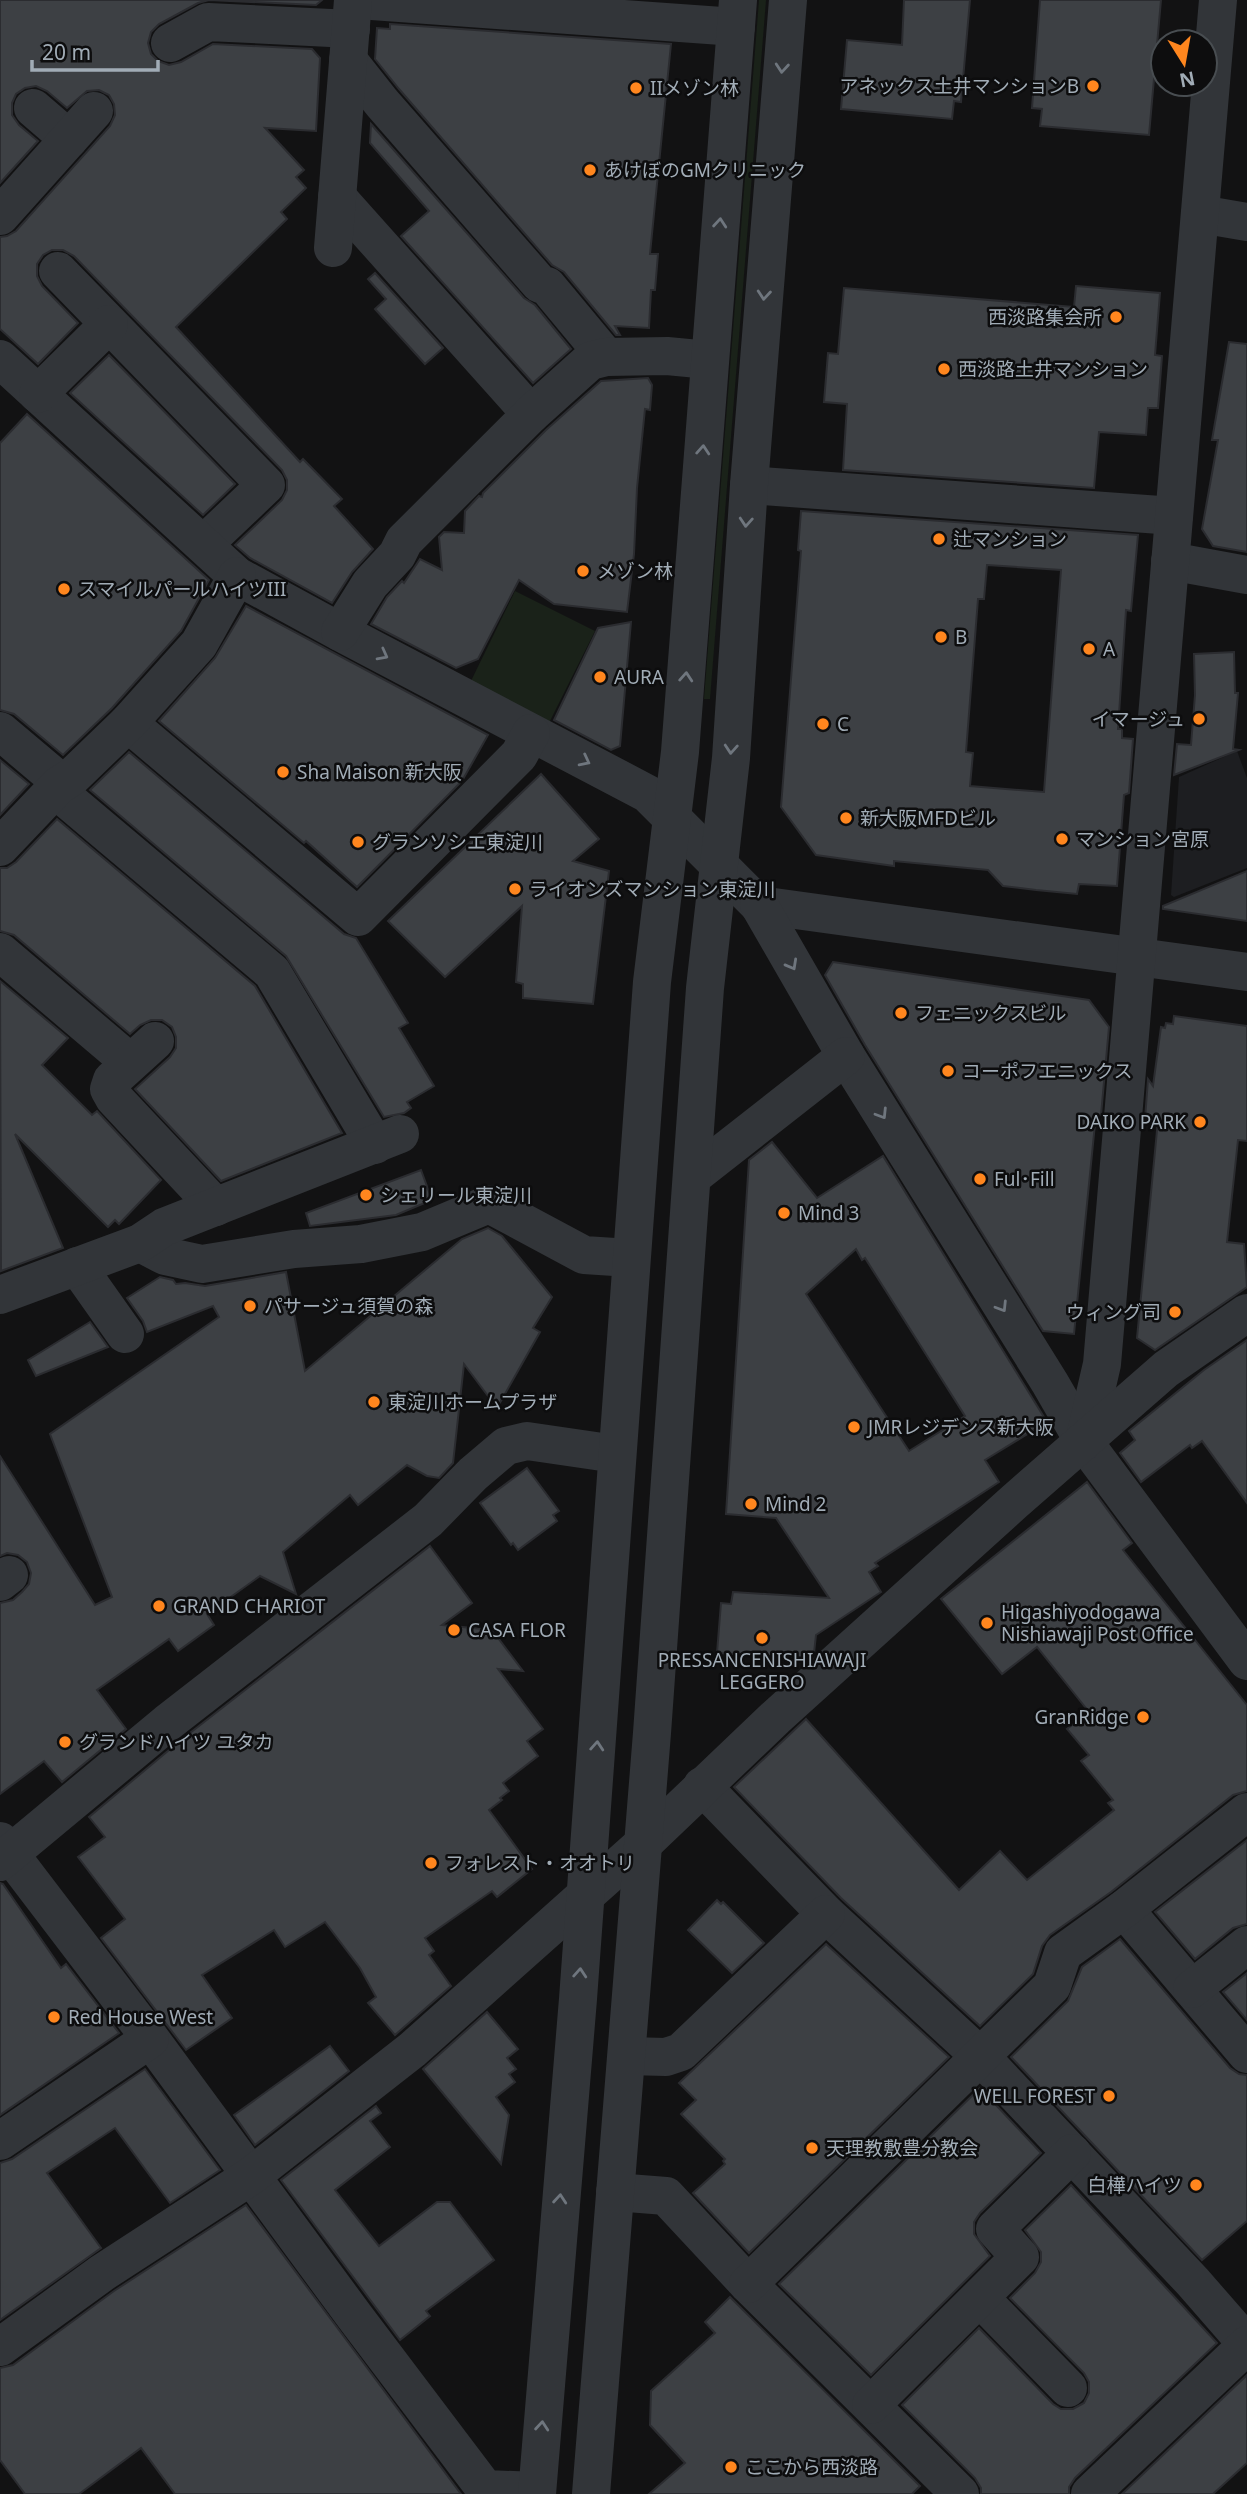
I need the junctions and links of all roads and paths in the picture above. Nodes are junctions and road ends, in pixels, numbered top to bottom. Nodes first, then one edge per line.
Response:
1 (788, 0) edge
2 (1218, 0) edge
3 (737, 14) edge
4 (352, 22) edge
5 (170, 43) dead end
6 (33, 108) dead end
7 (94, 111) dead end
8 (69, 139) junction
9 (337, 197) junction
10 (1200, 214) junction
11 (0, 216) edge
12 (1247, 222) edge
13 (333, 248) dead end
14 (58, 271) dead end
15 (109, 324) junction
16 (606, 357) junction
17 (0, 359) edge
18 (709, 360) junction
19 (38, 394) junction
20 (531, 414) junction
21 (749, 485) junction
22 (1174, 516) junction
23 (204, 544) junction
24 (1170, 561) junction
25 (1247, 575) edge
26 (237, 576) junction
27 (340, 632) junction
28 (128, 723) junction
29 (0, 731) edge
30 (531, 733) junction
31 (58, 786) junction
32 (672, 818) junction
33 (0, 847) edge
34 (720, 867) junction
35 (758, 905) junction
36 (0, 952) edge
37 (1137, 956) junction
38 (1247, 972) edge
39 (155, 1041) dead end
40 (846, 1056) junction
41 (122, 1070) junction
42 (693, 1175) junction
43 (216, 1207) junction
44 (140, 1243) junction
45 (630, 1258) junction
46 (77, 1266) junction
47 (0, 1295) edge
48 (1247, 1313) edge
49 (125, 1334) dead end
50 (1084, 1441) junction
51 (617, 1454) junction
52 (1247, 1661) edge
53 (702, 1786) junction
54 (1247, 1812) edge
55 (643, 1844) junction
56 (3, 1852) edge
57 (585, 1895) junction
58 (1124, 1909) junction
59 (826, 1914) junction
60 (1247, 1945) edge
61 (1192, 1989) junction
62 (150, 2039) junction
63 (1247, 2054) edge
64 (628, 2056) junction
65 (981, 2057) junction
66 (0, 2141) edge
67 (1072, 2153) junction
68 (251, 2176) junction
69 (615, 2192) junction
70 (748, 2284) junction
71 (980, 2298) junction
72 (1247, 2345) edge
73 (0, 2347) edge
74 (1068, 2388) dead end
75 (871, 2405) junction
76 (537, 2493) edge
77 (591, 2494) edge
78 (960, 2494) edge
79 (1090, 2494) edge

1 -> 21 street
2 - 10 street
3 - 4 street
18 -> 3 street
4 - 5 street
4 - 9 street
4 - 16 street
6 - 8 street
7 - 8 street
8 - 11 street
9 - 13 street
9 - 20 street
10 - 12 street
10 - 22 street
14 - 15 street
15 - 19 street
15 - 23 street
16 - 18 street
16 - 20 street
17 - 19 street
32 -> 18 street
19 - 23 street
20 - 27 street
21 - 22 street
21 -> 34 street
22 - 24 street
23 - 26 street
24 - 25 street
24 - 37 street
26 - 27 street
26 - 28 street
27 -> 30 street
28 - 30 street
28 - 31 street
29 - 31 street
30 -> 32 street
31 - 33 street
31 - 43 street
32 - 34 street
32 - 45 street
34 - 35 street
34 - 42 street
35 - 37 street
35 -> 40 street
36 - 41 street
37 - 38 street
37 - 50 street
39 - 41 street
40 - 42 street
40 -> 50 street
41 - 43 street
42 - 55 street
43 - 44 street
44 - 45 street
44 - 46 street
45 - 51 street
46 - 47 street
46 - 49 street
48 - 50 street
50 - 52 street
50 - 53 street
51 - 56 street
57 -> 51 street
53 - 55 street
53 - 59 street
54 - 58 street
55 - 57 street
55 - 64 street
56 - 62 street
57 - 68 street
76 -> 57 street
58 - 61 street
58 - 65 street
59 - 64 street
59 - 65 street
60 - 61 street
61 - 63 street
62 - 66 street
62 - 68 street
64 - 69 street
65 - 67 street
65 - 70 street
67 - 71 street
67 - 72 street
68 - 73 street
68 - 76 street
69 - 70 street
69 - 77 street
70 - 75 street
71 - 74 street
71 - 75 street
72 - 79 street
75 - 78 street

